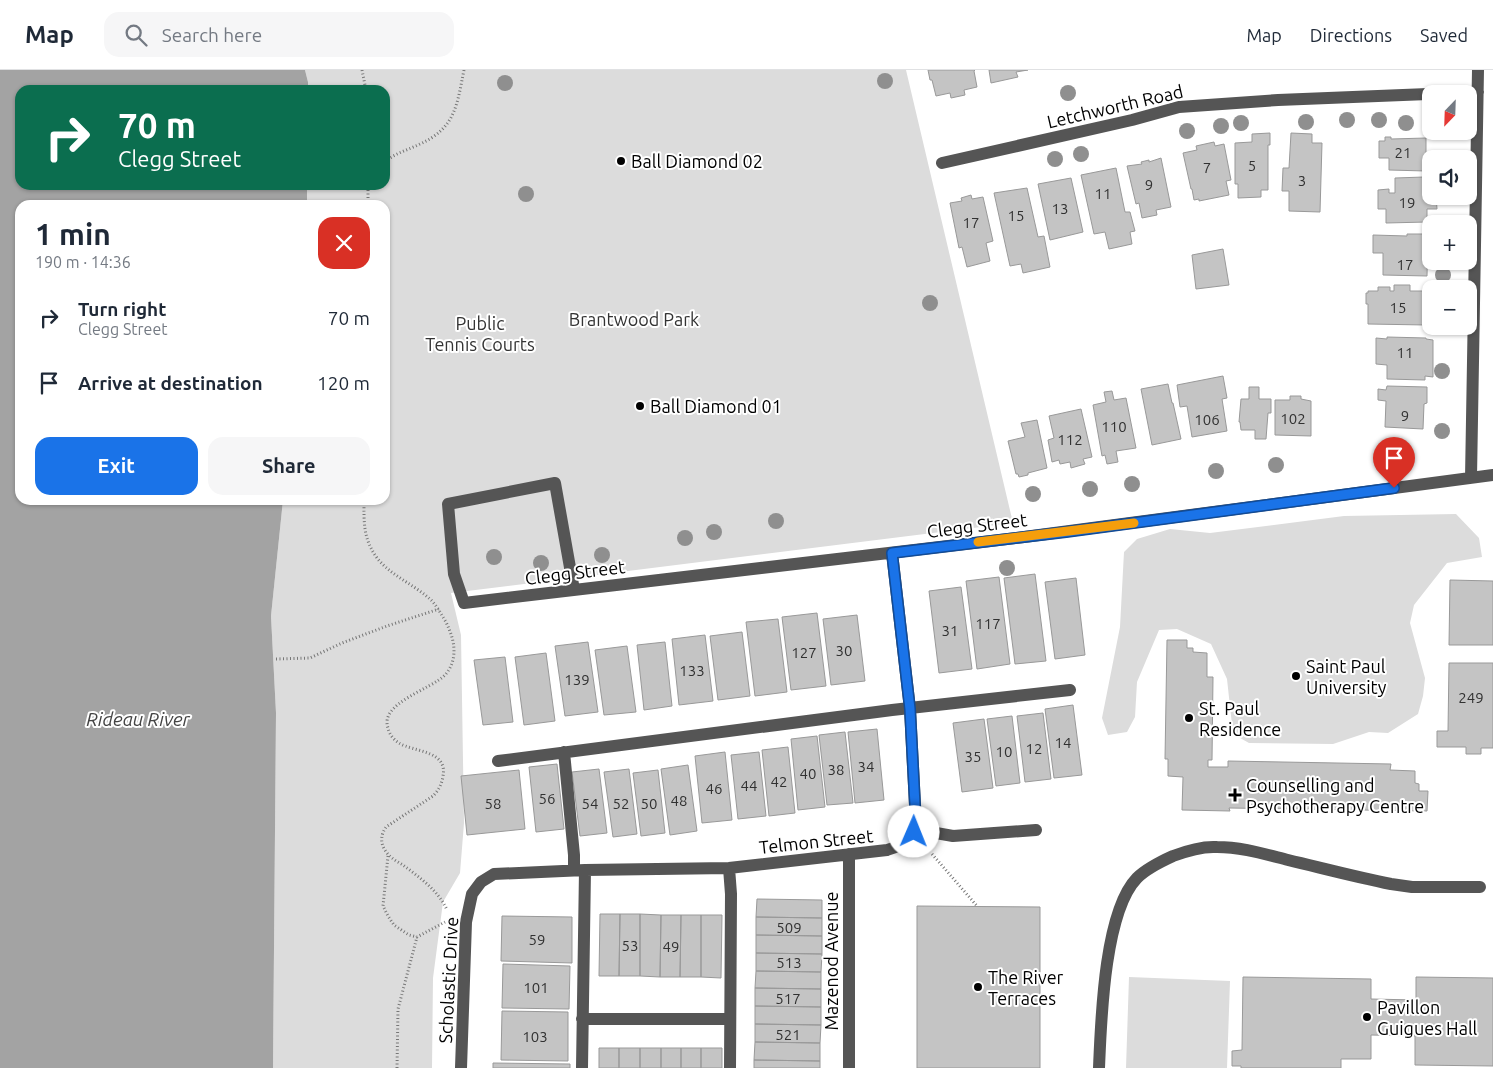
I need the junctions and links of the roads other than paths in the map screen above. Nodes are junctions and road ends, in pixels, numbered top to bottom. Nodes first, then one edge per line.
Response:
1 (1478, 70) edge
2 (1478, 85) edge
3 (1422, 94) edge
4 (1477, 140) edge
5 (942, 163) dead end
6 (1493, 475) edge
7 (1471, 478) junction
8 (892, 553) junction
9 (574, 590) junction
10 (1070, 690) dead end
11 (910, 709) junction
12 (564, 752) junction
13 (498, 761) dead end
14 (916, 824) junction
15 (1036, 830) dead end
16 (849, 854) junction
17 (729, 868) junction
18 (579, 870) junction
19 (494, 874) joint
20 (1480, 887) dead end
21 (582, 1019) junction
22 (730, 1019) junction
23 (461, 1068) edge
24 (582, 1068) edge
25 (730, 1068) edge
26 (849, 1068) edge
27 (1100, 1068) edge

1 - 2 street
3 - 5 street, Letchworth Road
4 - 7 street
6 - 7 street, Clegg Street
7 - 8 street, Clegg Street
8 - 9 street, Clegg Street
8 - 11 street
9 - 9 street, Clegg Street
10 - 11 street
11 - 12 street
11 - 14 street
12 - 13 street
12 - 18 street
14 - 15 street
14 - 16 street, Telmon Street
16 - 17 street, Telmon Street
16 - 26 street, Mazenod Avenue
17 - 18 street, Telmon Street
17 - 22 street
18 - 19 street, Telmon Street
18 - 21 street
19 - 23 street, Scholastic Drive
20 - 27 street
21 - 22 street
21 - 24 street
22 - 25 street

